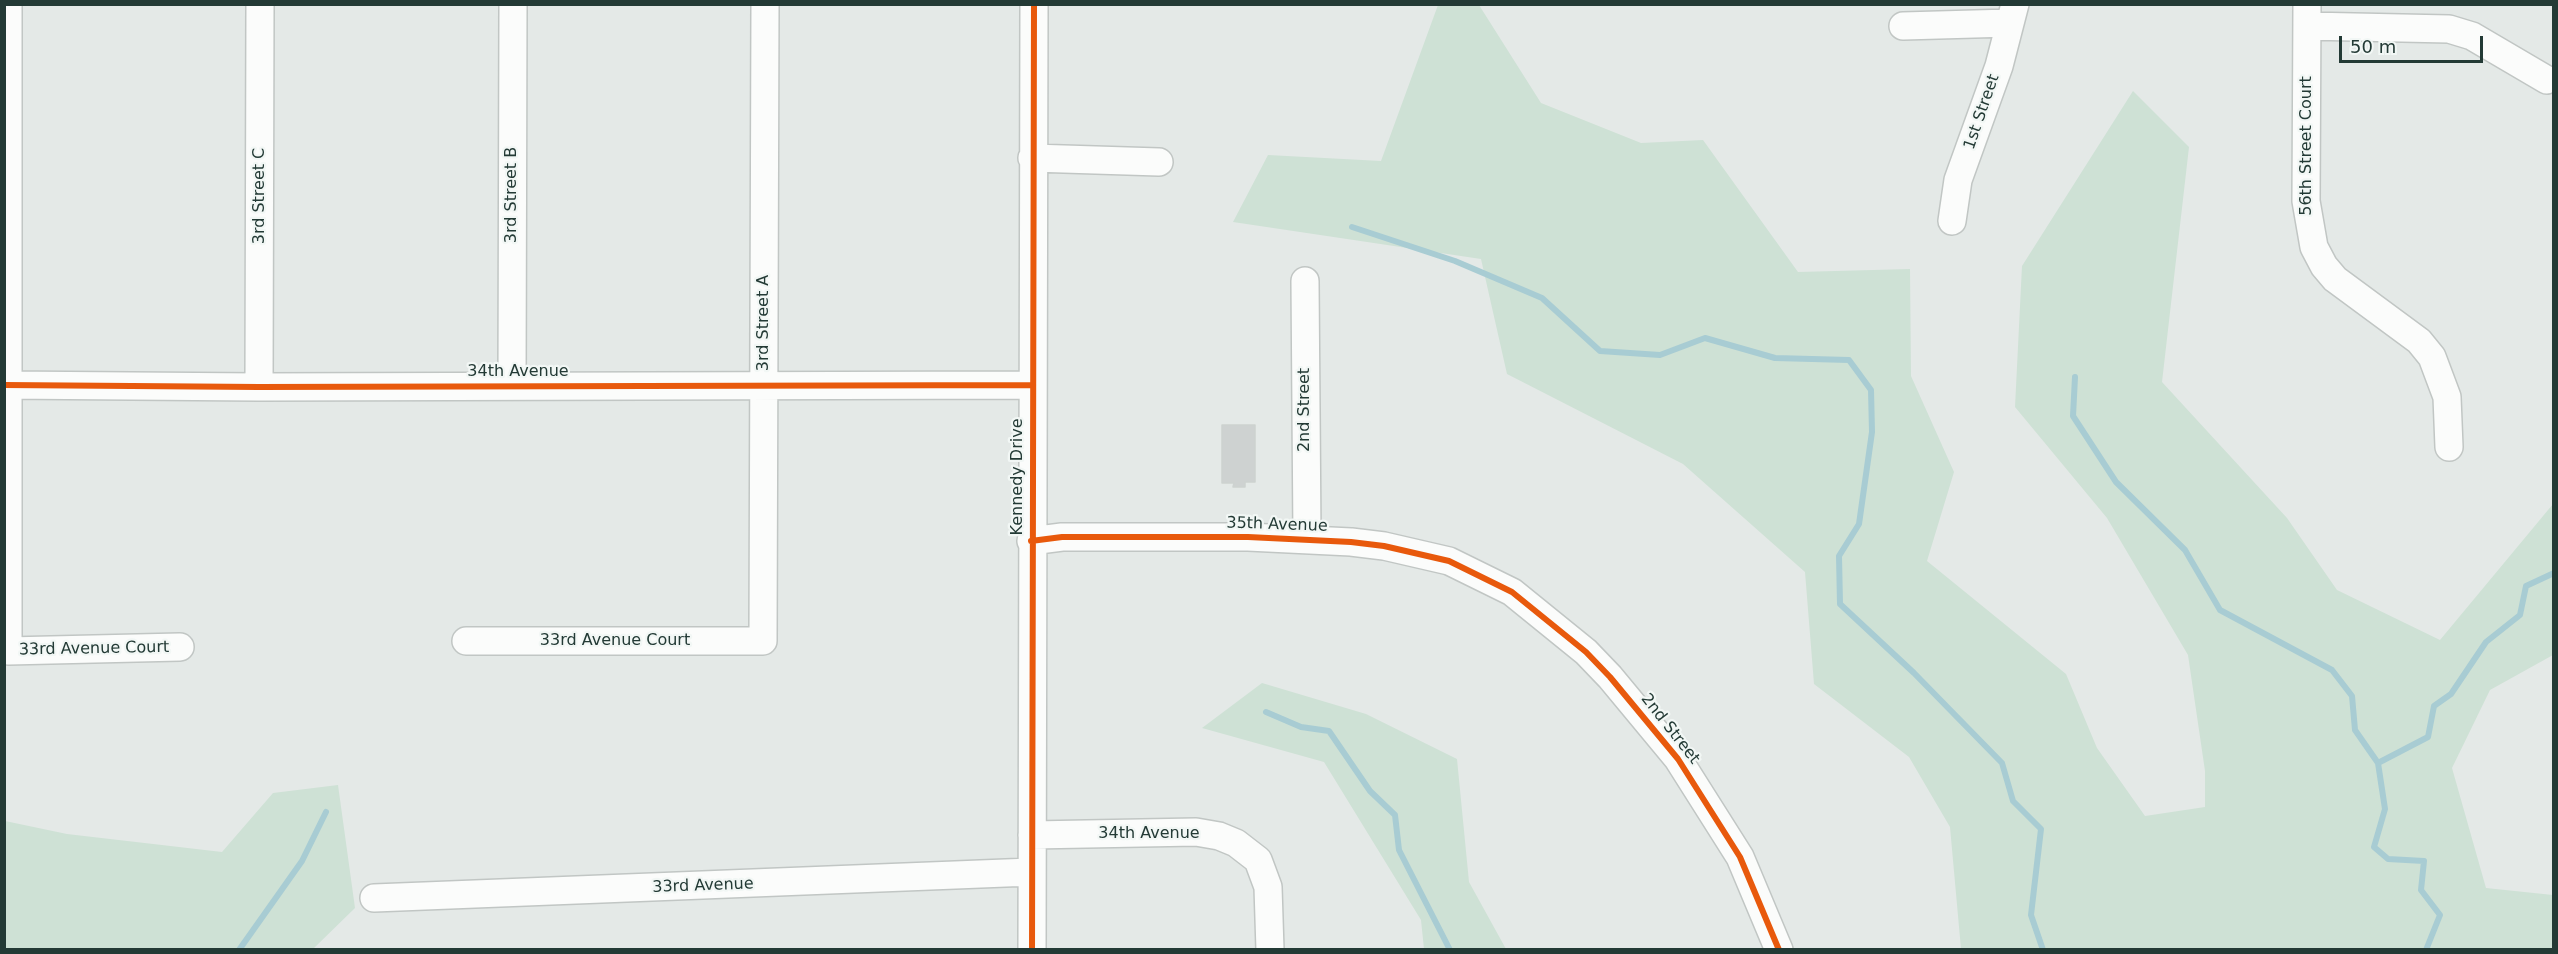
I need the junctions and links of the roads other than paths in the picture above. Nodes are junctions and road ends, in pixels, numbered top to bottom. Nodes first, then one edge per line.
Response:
1 (8, 4) edge
2 (260, 4) edge
3 (513, 4) edge
4 (765, 4) edge
5 (1034, 4) edge
6 (2013, 14) edge
7 (2307, 15) edge
8 (1903, 26) dead end
9 (2547, 80) dead end
10 (1032, 158) junction
11 (1159, 162) dead end
12 (1952, 220) dead end
13 (1305, 281) dead end
14 (764, 384) junction
15 (6, 385) edge
16 (1032, 385) junction
17 (512, 386) junction
18 (259, 387) junction
19 (2450, 447) dead end
20 (1307, 538) junction
21 (1031, 541) junction
22 (1512, 592) joint
23 (466, 641) dead end
24 (763, 641) joint
25 (180, 647) dead end
26 (1032, 835) junction
27 (1031, 873) junction
28 (374, 898) dead end
29 (1032, 950) edge
30 (1270, 950) edge
31 (1779, 950) edge

1 - 15 street
2 - 18 street, 3rd Street C
3 - 17 street, 3rd Street B
4 - 14 street, 3rd Street A
5 - 10 street, Kennedy Drive
6 - 8 street
6 - 12 street, 1st Street
7 - 9 street
7 - 19 street, 56th Street Court
10 - 11 street
10 - 16 street, Kennedy Drive
13 - 20 street, 2nd Street
14 - 16 street, 34th Avenue
14 - 17 street, 34th Avenue
14 - 24 street, 3rd Street A
15 - 18 street, 34th Avenue
15 - 25 street, 33rd Avenue Court
16 - 21 street, Kennedy Drive
17 - 18 street, 34th Avenue
20 - 21 street, 35th Avenue
20 - 22 street, 35th Avenue
21 - 26 street, Kennedy Drive
22 - 31 street, 2nd Street
23 - 24 street, 33rd Avenue Court
26 - 27 street, Kennedy Drive
26 - 30 street, 34th Avenue
27 - 28 street, 33rd Avenue
27 - 29 street, Kennedy Drive

